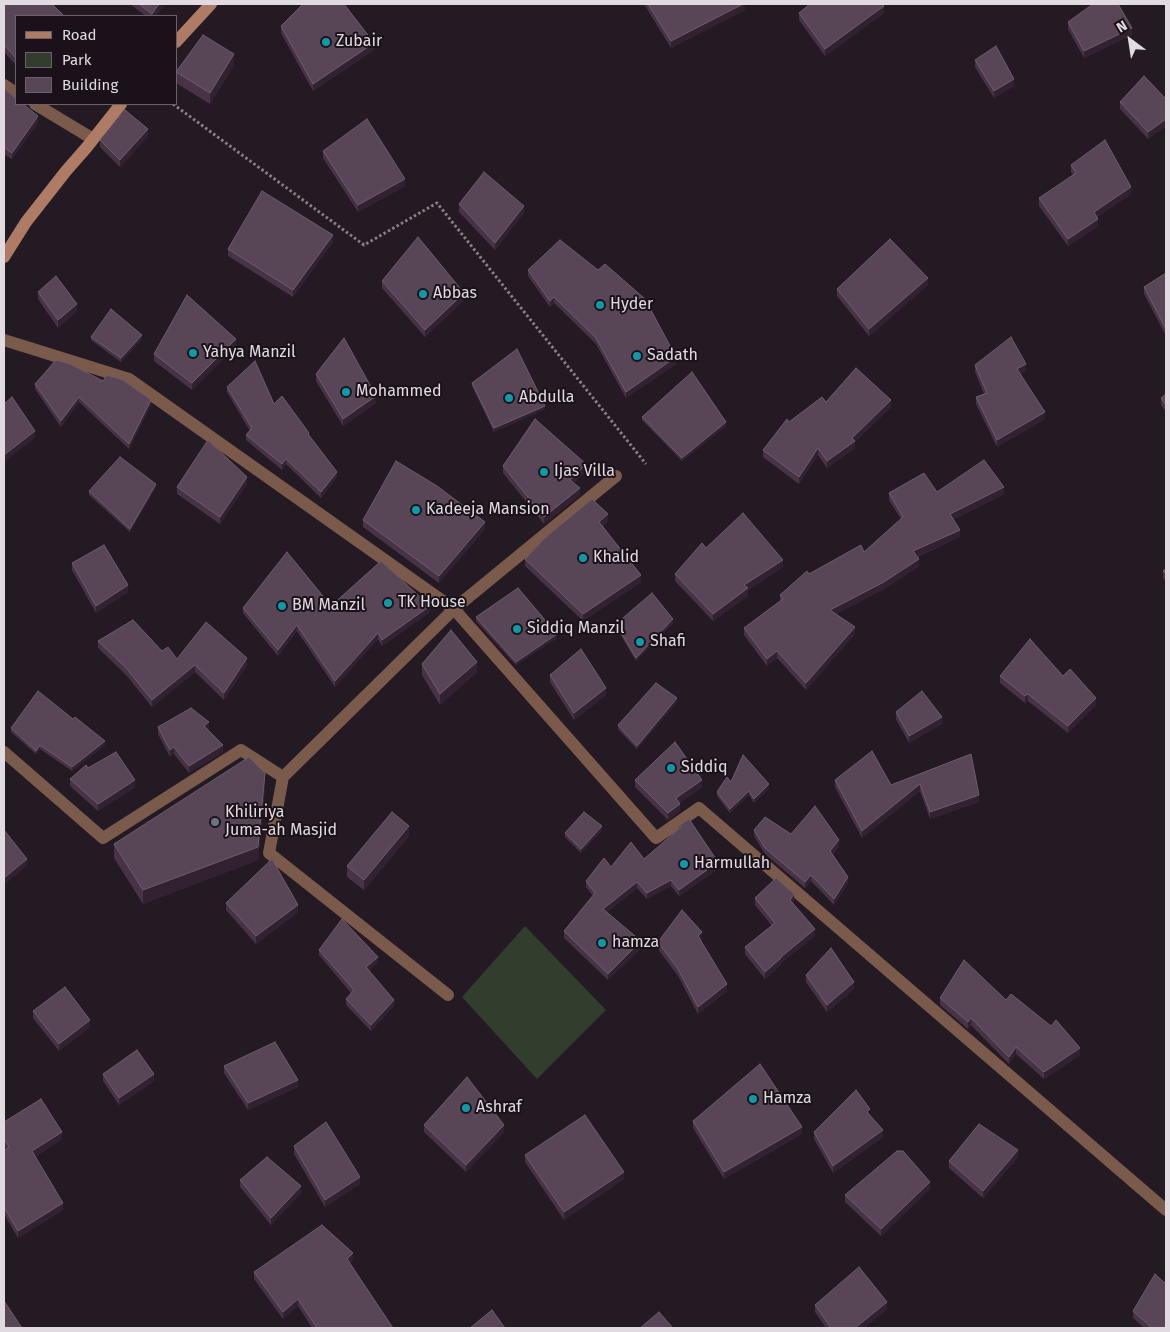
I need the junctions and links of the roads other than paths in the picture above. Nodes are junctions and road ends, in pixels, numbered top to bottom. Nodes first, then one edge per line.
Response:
1 (211, 4) edge
2 (178, 40) edge
3 (4, 85) edge
4 (15, 92) edge
5 (36, 105) edge
6 (120, 105) edge
7 (93, 139) junction
8 (4, 257) edge
9 (4, 340) edge
10 (616, 476) dead end
11 (454, 608) junction
12 (4, 752) edge
13 (283, 777) junction
14 (448, 995) dead end
15 (1166, 1210) edge

1 - 2 main road
3 - 4 street
5 - 7 street
6 - 7 main road
7 - 8 main road
9 - 11 street
10 - 11 street
11 - 13 street
11 - 15 street
12 - 13 street
13 - 14 street

